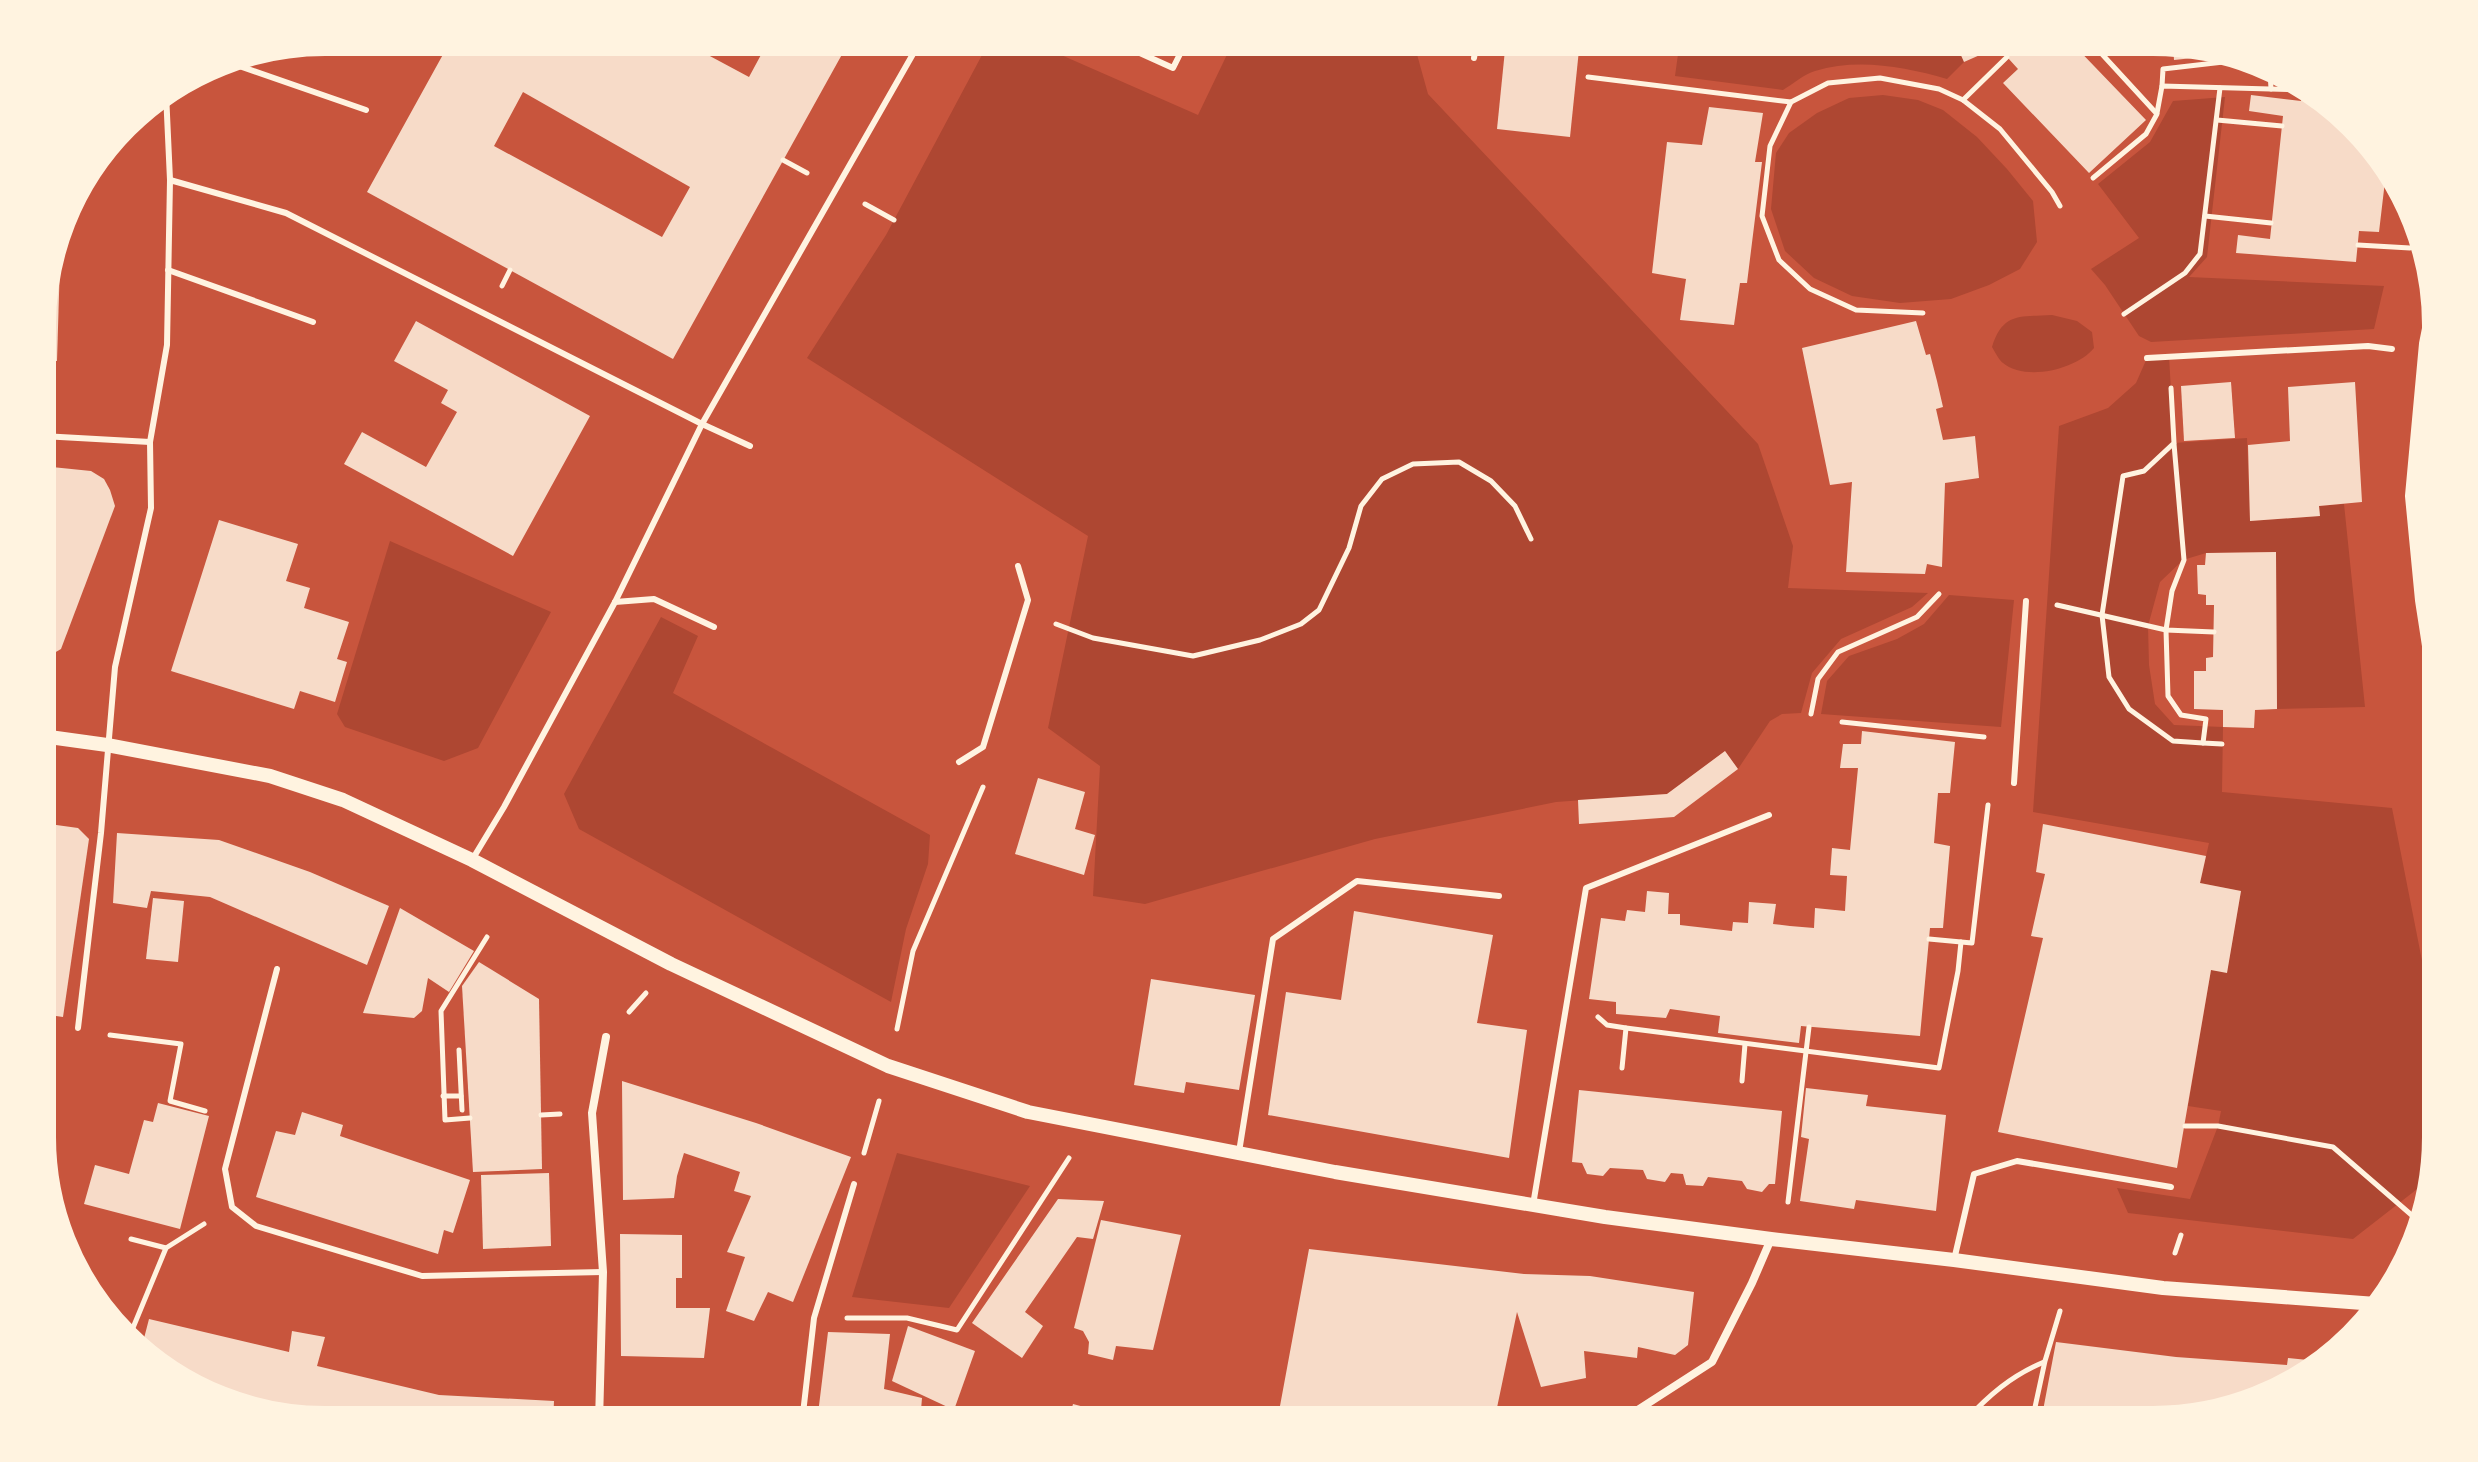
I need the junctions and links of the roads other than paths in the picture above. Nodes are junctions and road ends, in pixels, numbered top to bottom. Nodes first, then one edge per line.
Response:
1 (913, 54) edge
2 (1142, 54) edge
3 (1180, 54) edge
4 (1475, 54) edge
5 (1474, 58) dead end
6 (242, 67) edge
7 (167, 105) edge
8 (366, 110) dead end
9 (170, 180) junction
10 (168, 270) junction
11 (313, 322) dead end
12 (2392, 349) dead end
13 (2147, 358) dead end
14 (2423, 409) edge
15 (702, 424) junction
16 (54, 437) edge
17 (150, 442) junction
18 (750, 446) dead end
19 (1018, 566) dead end
20 (2423, 579) edge
21 (2026, 601) dead end
22 (615, 602) junction
23 (714, 627) dead end
24 (54, 738) edge
25 (107, 745) junction
26 (959, 762) dead end
27 (2014, 783) dead end
28 (1769, 815) dead end
29 (472, 860) junction
30 (1499, 896) dead end
31 (277, 969) dead end
32 (78, 1028) road end
33 (606, 1037) road end
34 (1238, 1154) junction
35 (854, 1184) road end
36 (2171, 1187) dead end
37 (1533, 1205) junction
38 (1771, 1239) junction
39 (1954, 1260) junction
40 (603, 1272) junction
41 (2367, 1303) edge
42 (1642, 1407) edge
43 (599, 1408) edge
44 (804, 1408) edge

1 - 15 lane
2 - 3 lane
4 - 5 lane
6 - 8 lane
7 - 9 lane
9 - 10 lane
9 - 15 lane
10 - 11 lane
10 - 17 lane
12 - 13 lane
14 - 20 main road
15 - 18 lane
15 - 22 lane
16 - 17 lane
17 - 25 lane
19 - 26 lane
21 - 27 lane
22 - 23 lane
22 - 29 lane
24 - 25 street
25 - 29 street
25 - 32 lane
28 - 37 lane
29 - 34 street
30 - 34 lane
31 - 40 lane
33 - 40 street
34 - 37 street
35 - 44 lane
36 - 39 lane
37 - 38 street
38 - 39 street
38 - 42 street
39 - 41 street
40 - 43 street

